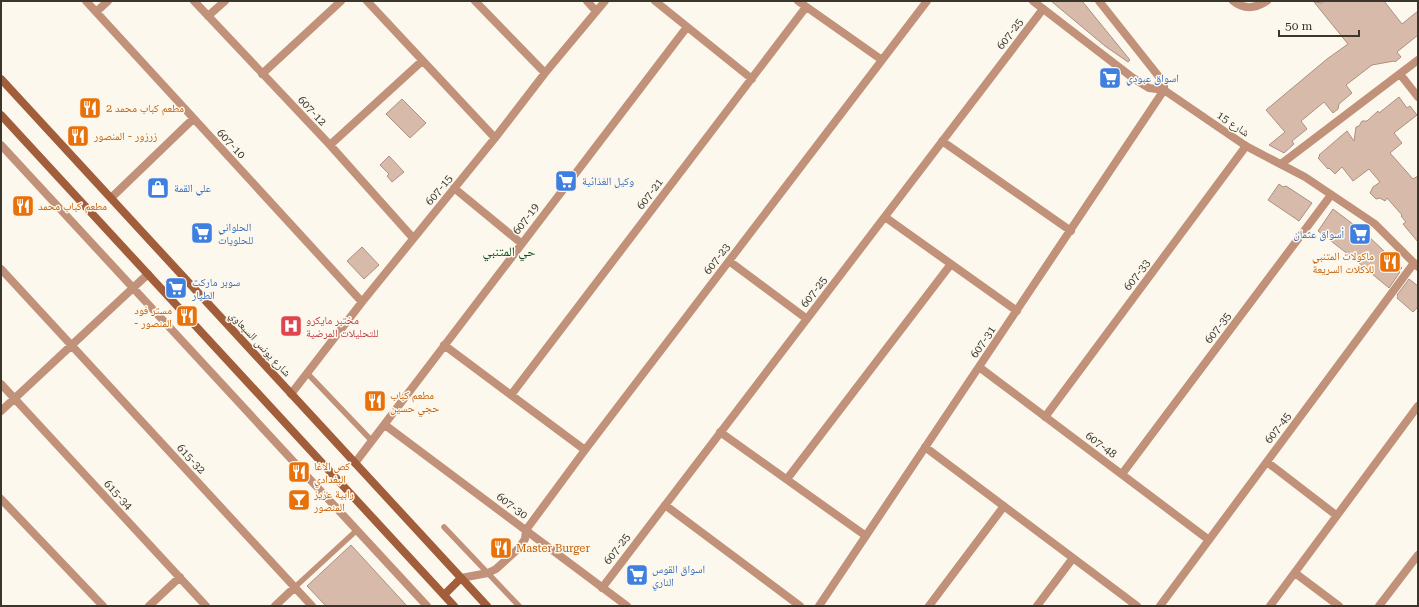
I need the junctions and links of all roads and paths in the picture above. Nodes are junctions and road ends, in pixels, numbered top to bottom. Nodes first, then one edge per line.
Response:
1 (86, 1) edge
2 (108, 1) edge
3 (194, 1) edge
4 (225, 1) edge
5 (341, 1) edge
6 (367, 1) edge
7 (474, 1) edge
8 (587, 1) edge
9 (605, 1) edge
10 (655, 1) edge
11 (798, 1) edge
12 (926, 1) edge
13 (1033, 1) edge
14 (1099, 1) edge
15 (1233, 1) edge
16 (1267, 1) edge
17 (806, 7) junction
18 (1043, 9) junction
19 (596, 11) junction
20 (96, 12) junction
21 (208, 16) junction
22 (687, 27) junction
23 (882, 60) junction
24 (1418, 60) edge
25 (422, 61) junction
26 (545, 73) junction
27 (262, 74) junction
28 (1400, 74) junction
29 (752, 78) junction
30 (1, 79) edge
31 (1164, 90) junction
32 (1418, 97) edge
33 (1, 114) edge
34 (193, 119) junction
35 (495, 138) junction
36 (942, 141) junction
37 (1, 145) edge
38 (330, 145) junction
39 (1246, 146) junction
40 (1281, 164) junction
41 (454, 188) junction
42 (1331, 195) junction
43 (111, 198) junction
44 (885, 217) junction
45 (1070, 231) junction
46 (413, 238) junction
47 (521, 243) junction
48 (729, 261) junction
49 (951, 264) junction
50 (1416, 265) edge
51 (1, 269) edge
52 (148, 274) junction
53 (133, 288) junction
54 (362, 302) junction
55 (1017, 311) junction
56 (807, 319) junction
57 (444, 344) junction
58 (71, 345) junction
59 (979, 368) junction
60 (307, 373) junction
61 (1, 384) edge
62 (291, 394) junction
63 (511, 395) junction
64 (14, 398) junction
65 (1418, 406) edge
66 (1, 411) edge
67 (1045, 417) junction
68 (385, 425) junction
69 (720, 432) junction
70 (372, 441) junction
71 (925, 447) junction
72 (585, 450) junction
73 (1267, 462) junction
74 (355, 463) junction
75 (1122, 474) junction
76 (787, 479) junction
77 (1, 499) edge
78 (665, 505) junction
79 (1004, 506) junction
80 (1336, 515) junction
81 (444, 527) dead end
82 (357, 530) junction
83 (526, 530) junction
84 (866, 536) junction
85 (1210, 540) junction
86 (1418, 555) edge
87 (1073, 558) junction
88 (488, 573) junction
89 (1295, 573) junction
90 (180, 578) junction
91 (461, 578) junction
92 (295, 587) junction
93 (602, 588) junction
94 (444, 595) junction
95 (103, 606) edge
96 (149, 606) edge
97 (206, 606) edge
98 (275, 606) edge
99 (312, 606) edge
100 (427, 606) edge
101 (454, 606) edge
102 (487, 606) edge
103 (519, 606) edge
104 (627, 606) edge
105 (800, 606) edge
106 (819, 606) edge
107 (929, 606) edge
108 (1037, 606) edge
109 (1137, 606) edge
110 (1160, 606) edge
111 (1270, 606) edge
112 (1339, 606) edge
113 (1379, 606) edge

1 - 20 street, 607-10
2 - 20 street
3 - 21 street, 607-12
4 - 21 street
5 - 27 street
6 - 25 street
7 - 26 street
8 - 19 street
9 - 19 street, 607-15
10 - 22 street
11 - 17 street
12 - 23 street, 607-23
13 - 18 street, شارع 15
14 - 31 street
15 - 16 street
17 - 23 street
17 - 29 street, 607-21
18 - 31 street, شارع 15
18 - 36 street, 607-25
19 - 26 street, 607-15
20 - 34 street, 607-10
21 - 27 street, 607-12
22 - 29 street
22 - 47 street, 607-19
23 - 48 street, 607-23
24 - 28 street
25 - 35 street
25 - 38 street
26 - 35 street, 607-15
27 - 38 street, 607-12
28 - 32 street
28 - 40 street
29 - 63 street, 607-21
30 - 43 main road, شارع يونس السبعاوي
31 - 39 street, شارع 15
31 - 45 street, 607-31
33 - 52 main road
34 - 43 street
34 - 54 street, 607-10
35 - 41 street, 607-15
36 - 44 street, 607-25
36 - 45 street
37 - 53 street
38 - 46 street, 607-12
39 - 40 street, شارع 15
39 - 67 street, 607-33
40 - 42 street, شارع 15
41 - 46 street, 607-15
41 - 47 street
42 - 50 street, شارع 15
42 - 75 street, 607-35
43 - 62 main road, شارع يونس السبعاوي
44 - 49 street
44 - 56 street, 607-25
45 - 55 street, 607-31
46 - 54 street, 607-15
47 - 57 street, 607-19
48 - 56 street
48 - 72 street, 607-23
49 - 55 street
49 - 76 street
50 - 73 street, 607-45
51 - 58 street, 615-32
52 - 53 street
52 - 94 main road
53 - 58 street
53 - 82 street
54 - 60 street, 607-15
55 - 59 street, 607-31
56 - 69 street, 607-25
57 - 63 street
57 - 68 street, 607-19
58 - 64 street
58 - 92 street, 615-32
59 - 67 street, 607-48
59 - 71 street, 607-31
60 - 62 street, 607-15
60 - 70 lane
61 - 64 street, 615-34
62 - 74 main road, شارع يونس السبعاوي
63 - 72 street
64 - 66 street
64 - 90 street, 615-34
65 - 80 street
67 - 75 street, 607-48
68 - 70 street, 607-19
68 - 83 street, 607-30
69 - 76 street
69 - 78 street, 607-25
70 - 74 street, 607-19
71 - 79 street
71 - 84 street, 607-31
72 - 83 street, 607-23
73 - 80 street
73 - 85 street, 607-45
74 - 91 main road, شارع يونس السبعاوي
75 - 85 street, 607-48
76 - 84 street
77 - 95 street
78 - 93 street, 607-25
78 - 105 street
79 - 87 street
79 - 107 street
80 - 89 street
81 - 88 lane
82 - 92 lane
82 - 100 street
83 - 88 street, 607-23
83 - 93 street, 607-30
84 - 106 street, 607-31
85 - 110 street, 607-45
86 - 113 street
87 - 108 street
87 - 109 street
88 - 91 street
88 - 103 lane
89 - 111 street
89 - 112 street
90 - 96 street
90 - 97 street, 615-34
91 - 94 main road
91 - 102 main road, شارع يونس السبعاوي
92 - 98 street
92 - 99 street, 615-32
93 - 104 street, 607-30
94 - 101 main road

